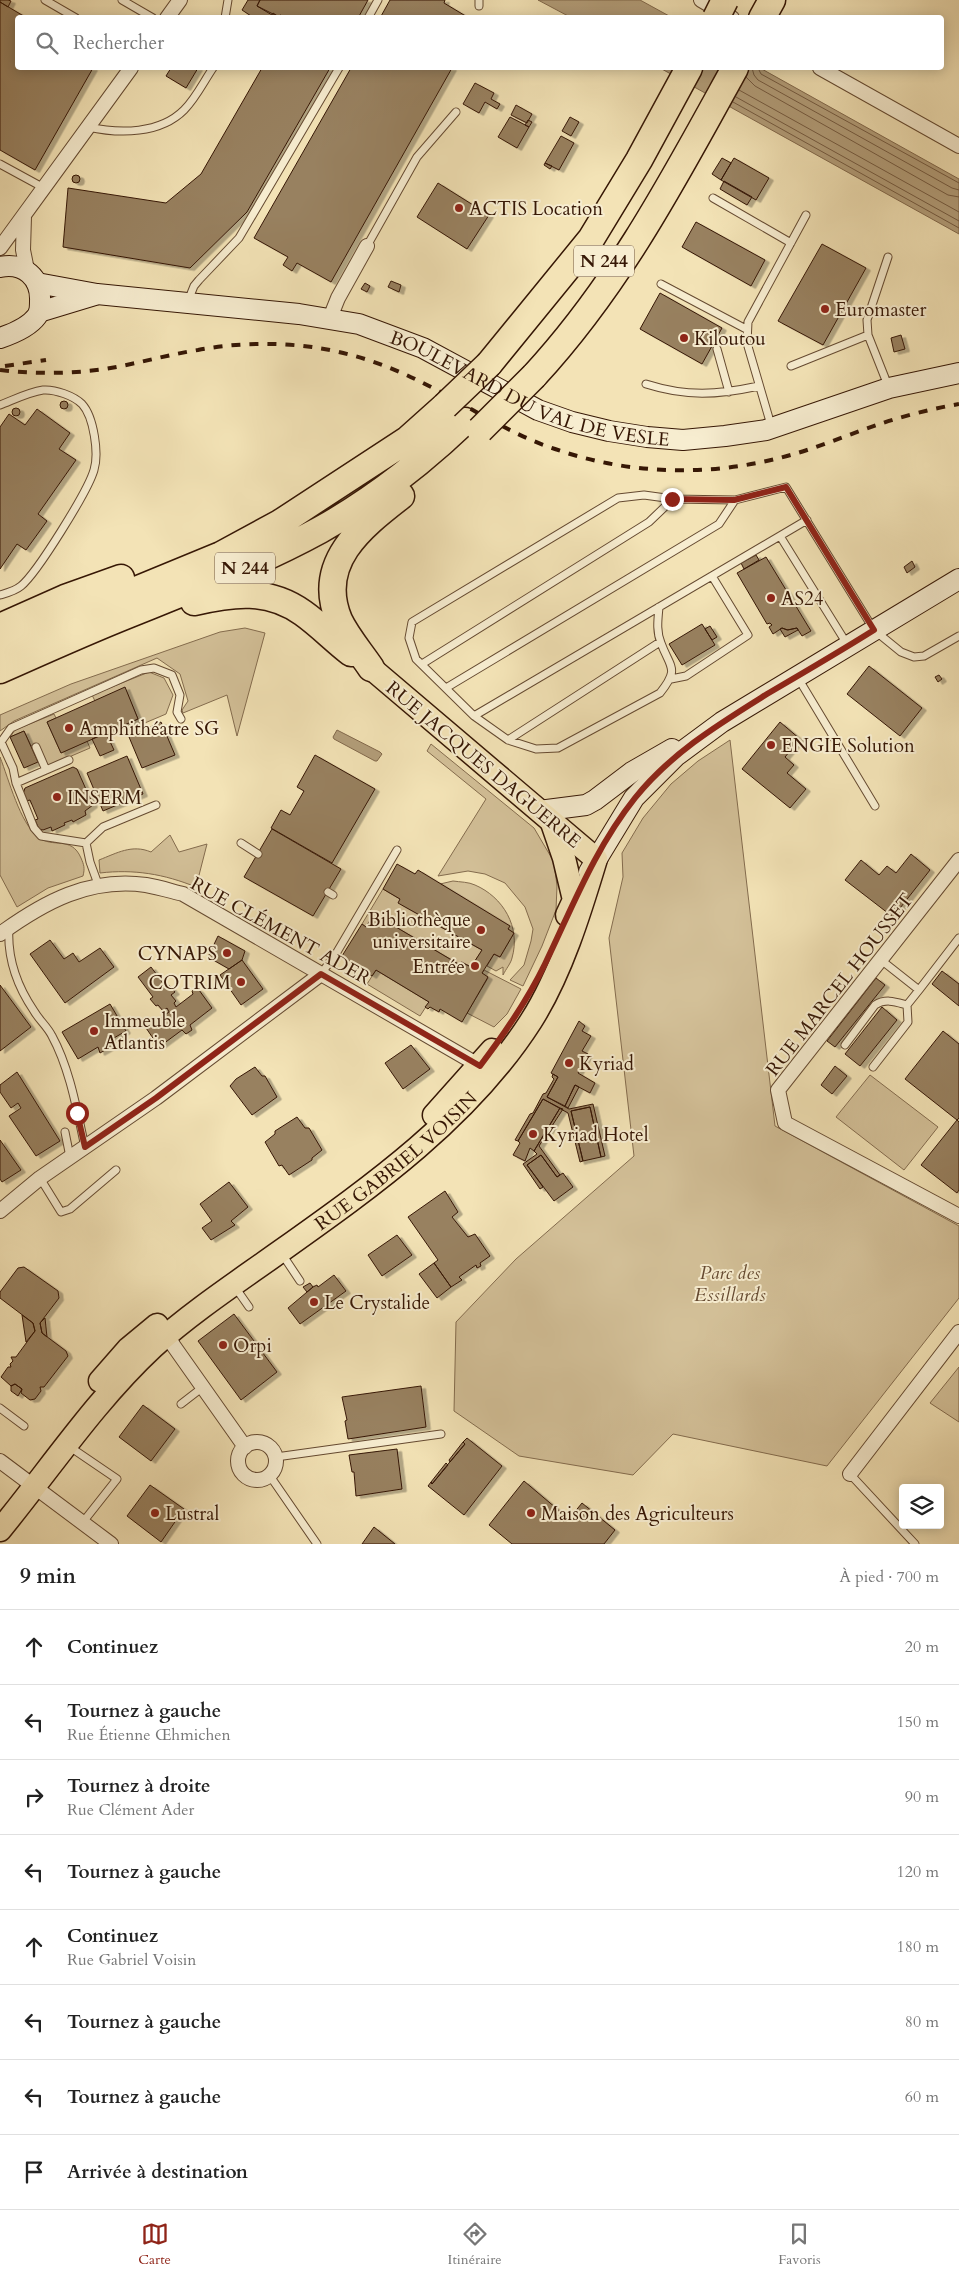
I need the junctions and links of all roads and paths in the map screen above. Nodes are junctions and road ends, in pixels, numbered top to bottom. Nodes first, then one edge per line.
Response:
1 (45, 0) edge
2 (122, 0) edge
3 (228, 0) edge
4 (378, 0) edge
5 (701, 0) edge
6 (725, 0) edge
7 (753, 0) edge
8 (772, 0) edge
9 (176, 1) edge
10 (71, 15) edge
11 (148, 15) edge
12 (169, 15) edge
13 (226, 15) edge
14 (370, 15) edge
15 (718, 15) edge
16 (727, 15) edge
17 (745, 15) edge
18 (764, 15) edge
19 (130, 70) edge
20 (212, 70) edge
21 (338, 70) edge
22 (688, 70) edge
23 (715, 70) edge
24 (734, 70) edge
25 (824, 70) edge
26 (456, 112) dead end
27 (88, 127) junction
28 (682, 146) junction
29 (959, 146) edge
30 (0, 164) edge
31 (44, 188) junction
32 (713, 198) dead end
33 (806, 215) dead end
34 (24, 216) junction
35 (791, 243) junction
36 (367, 246) joint
37 (0, 248) edge
38 (888, 257) dead end
39 (0, 267) edge
40 (32, 277) junction
41 (661, 284) dead end
42 (97, 294) junction
43 (187, 303) junction
44 (39, 312) junction
45 (330, 318) junction
46 (746, 329) junction
47 (868, 335) junction
48 (0, 338) edge
49 (717, 349) dead end
50 (791, 366) dead end
51 (959, 373) edge
52 (646, 384) dead end
53 (759, 386) junction
54 (889, 388) junction
55 (729, 392) junction
56 (0, 405) edge
57 (463, 419) junction
58 (772, 428) junction
59 (672, 499) junction
60 (734, 500) junction
61 (807, 520) junction
62 (280, 524) junction
63 (780, 536) junction
64 (712, 576) junction
65 (959, 580) edge
66 (0, 595) edge
67 (65, 598) junction
68 (659, 607) junction
69 (0, 619) edge
70 (113, 621) junction
71 (0, 627) edge
72 (874, 630) junction
73 (959, 636) edge
74 (660, 642) junction
75 (0, 646) edge
76 (848, 646) junction
77 (422, 664) junction
78 (371, 668) junction
79 (0, 670) edge
80 (797, 676) junction
81 (671, 679) junction
82 (446, 688) junction
83 (474, 716) junction
84 (181, 720) dead end
85 (722, 722) junction
86 (508, 740) junction
87 (36, 747) dead end
88 (69, 760) dead end
89 (46, 770) junction
90 (16, 783) junction
91 (156, 805) dead end
92 (875, 806) dead end
93 (545, 817) junction
94 (86, 843) junction
95 (240, 843) dead end
96 (397, 850) dead end
97 (258, 854) dead end
98 (596, 859) junction
99 (959, 860) edge
100 (98, 884) junction
101 (574, 900) junction
102 (5, 930) edge
103 (959, 938) edge
104 (881, 960) junction
105 (321, 974) junction
106 (919, 990) junction
107 (907, 1005) junction
108 (845, 1045) dead end
109 (874, 1067) dead end
110 (485, 1071) junction
111 (65, 1132) dead end
112 (85, 1147) junction
113 (70, 1157) junction
114 (116, 1170) dead end
115 (40, 1178) junction
116 (0, 1212) edge
117 (959, 1216) edge
118 (280, 1252) junction
119 (300, 1281) dead end
120 (233, 1284) junction
121 (249, 1307) dead end
122 (959, 1332) edge
123 (168, 1335) junction
124 (203, 1386) junction
125 (181, 1404) dead end
126 (0, 1408) edge
127 (24, 1426) dead end
128 (441, 1434) dead end
129 (66, 1444) junction
130 (245, 1447) junction
131 (276, 1457) junction
132 (0, 1461) edge
133 (850, 1474) joint
134 (270, 1476) junction
135 (30, 1483) junction
136 (0, 1511) edge
137 (83, 1522) junction
138 (0, 1530) edge
139 (111, 1544) edge
140 (317, 1544) edge
141 (915, 1544) edge

1 - 10 lane
2 - 11 lane
3 - 13 lane
4 - 14 lane
5 - 16 street
6 - 15 highway, bridge
7 - 17 highway
8 - 18 highway
9 - 12 street
19 - 27 street
20 - 27 lane
21 - 43 lane
22 - 57 highway, N 244, bridge
23 - 28 highway, N 244
24 - 28 highway
25 - 29 street
26 - 36 lane
27 - 31 street
28 - 57 highway, N 244
30 - 31 lane
31 - 34 street
32 - 35 lane
33 - 35 lane
34 - 37 street
34 - 40 street
35 - 46 lane
36 - 45 street
38 - 47 lane
39 - 40 street, BOULEVARD DU VAL DE VESLE
40 - 42 street, BOULEVARD DU VAL DE VESLE
40 - 44 street
41 - 46 lane
42 - 43 street, BOULEVARD DU VAL DE VESLE
42 - 44 street, BOULEVARD DU VAL DE VESLE
43 - 45 street, BOULEVARD DU VAL DE VESLE
44 - 48 street
45 - 58 street, BOULEVARD DU VAL DE VESLE
46 - 53 lane
47 - 50 lane
47 - 54 lane
49 - 55 lane
51 - 54 street, BOULEVARD DU VAL DE VESLE
52 - 55 lane
53 - 55 lane
53 - 58 lane
54 - 58 street, BOULEVARD DU VAL DE VESLE
56 - 66 lane
57 - 62 highway, N 244
57 - 70 highway, N 244
57 - 78 highway
59 - 60 lane
59 - 77 lane
59 - 77 lane
60 - 61 lane
60 - 82 lane
61 - 63 lane
61 - 72 lane
62 - 67 highway, N 244
62 - 75 highway, N 244
63 - 64 lane
63 - 76 lane
64 - 68 lane
64 - 81 lane
65 - 72 street, RUE GABRIEL VOISIN
67 - 69 street, N 244
67 - 71 highway
68 - 74 lane
68 - 83 lane
70 - 78 highway
70 - 79 highway, N 244
72 - 73 lane
72 - 76 street, RUE GABRIEL VOISIN
74 - 81 lane
74 - 86 lane
76 - 80 street, RUE GABRIEL VOISIN
77 - 82 lane
78 - 93 main road, RUE JACQUES DAGUERRE
80 - 85 street, RUE GABRIEL VOISIN
80 - 92 lane
81 - 86 lane
82 - 83 lane
83 - 86 lane
84 - 90 lane
85 - 93 street
85 - 98 street, RUE GABRIEL VOISIN
87 - 89 lane
88 - 89 lane
89 - 90 lane
90 - 94 lane
91 - 94 lane
93 - 98 main road, RUE JACQUES DAGUERRE
93 - 101 main road
94 - 100 lane
95 - 97 lane
96 - 105 lane
98 - 101 street
98 - 110 main road, RUE GABRIEL VOISIN
99 - 104 street, RUE MARCEL HOUSSET
100 - 102 street, RUE CLÉMENT ADER
100 - 105 street, RUE CLÉMENT ADER
101 - 110 main road
102 - 112 lane
103 - 106 lane
104 - 106 lane
104 - 117 street, RUE MARCEL HOUSSET
105 - 110 street, RUE CLÉMENT ADER
105 - 112 street
106 - 107 lane
107 - 108 lane
107 - 109 lane
110 - 118 main road, RUE GABRIEL VOISIN
110 - 135 main road
111 - 113 lane
112 - 113 street
113 - 115 street
114 - 115 lane
115 - 116 street
118 - 119 lane
118 - 120 main road, RUE GABRIEL VOISIN
120 - 121 lane
120 - 123 main road, RUE GABRIEL VOISIN
122 - 133 street
123 - 124 street
123 - 129 main road, RUE GABRIEL VOISIN
124 - 125 lane
124 - 130 street
126 - 127 lane
128 - 131 lane
129 - 135 main road, RUE GABRIEL VOISIN
129 - 137 lane
130 - 131 street
130 - 134 street
131 - 134 street
132 - 135 street
133 - 141 lane
134 - 140 lane
135 - 136 main road
135 - 137 street
135 - 138 main road, RUE GABRIEL VOISIN
137 - 139 street

